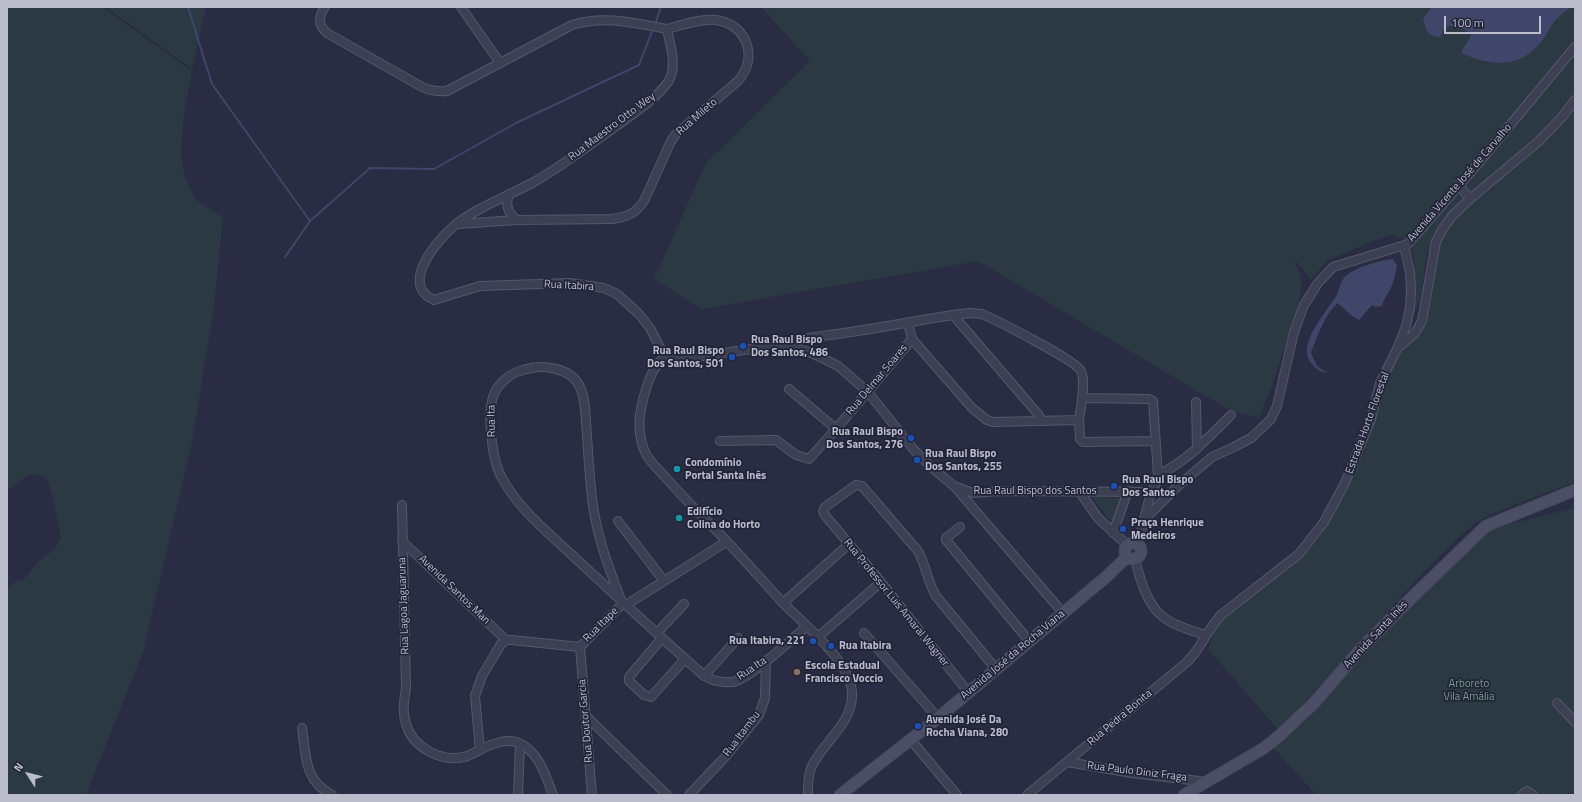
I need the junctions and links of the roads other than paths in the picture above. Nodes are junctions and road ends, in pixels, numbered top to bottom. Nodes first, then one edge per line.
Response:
1 (325, 7) edge
2 (462, 7) edge
3 (667, 29) junction
4 (1575, 47) edge
5 (500, 63) junction
6 (1575, 100) edge
7 (1459, 185) junction
8 (509, 194) junction
9 (1470, 199) junction
10 (517, 220) junction
11 (456, 224) junction
12 (1404, 246) junction
13 (420, 283) joint
14 (953, 315) junction
15 (908, 323) junction
16 (912, 339) junction
17 (779, 345) junction
18 (1396, 351) junction
19 (665, 357) junction
20 (789, 389) dead end
21 (867, 391) junction
22 (1082, 398) junction
23 (1196, 402) dead end
24 (1231, 415) dead end
25 (1041, 420) junction
26 (1079, 420) junction
27 (836, 429) junction
28 (720, 441) dead end
29 (1155, 442) junction
30 (1197, 449) junction
31 (1158, 475) junction
32 (954, 486) junction
33 (1575, 490) edge
34 (1079, 491) junction
35 (1128, 491) junction
36 (1151, 492) junction
37 (402, 505) dead end
38 (1144, 520) junction
39 (618, 521) dead end
40 (960, 527) dead end
41 (1114, 533) junction
42 (402, 541) junction
43 (726, 542) junction
44 (849, 544) junction
45 (1138, 544) junction
46 (1127, 545) junction
47 (1131, 558) junction
48 (664, 581) junction
49 (881, 582) junction
50 (623, 603) junction
51 (783, 603) junction
52 (684, 604) dead end
53 (1063, 614) junction
54 (807, 626) junction
55 (864, 632) dead end
56 (660, 636) junction
57 (1206, 636) junction
58 (818, 637) junction
59 (738, 638) dead end
60 (506, 640) junction
61 (1029, 641) junction
62 (580, 647) junction
63 (685, 659) junction
64 (766, 661) junction
65 (996, 668) junction
66 (704, 676) junction
67 (969, 691) junction
68 (1557, 703) dead end
69 (586, 716) junction
70 (938, 718) junction
71 (1575, 722) edge
72 (302, 728) dead end
73 (911, 740) junction
74 (520, 744) junction
75 (480, 750) junction
76 (1067, 762) junction
77 (1207, 782) junction
78 (332, 795) edge
79 (518, 795) edge
80 (553, 795) edge
81 (592, 795) edge
82 (667, 795) edge
83 (689, 795) edge
84 (808, 795) edge
85 (840, 795) edge
86 (957, 795) edge
87 (1027, 795) edge
88 (1184, 795) edge

1 - 5 street
2 - 5 street
3 - 5 street
3 - 8 street, Rua Maestro Otto Wey
3 - 10 street, Rua Mileto
4 - 7 street, Avenida Vicente José de Carvalho
6 - 9 street
7 - 9 street
7 - 12 street, Avenida Vicente José de Carvalho
8 - 10 street
8 - 11 street, Rua Maestro Otto Wey
9 - 18 street
10 - 11 street, Rua Mileto
11 - 13 street, Rua Maestro Otto Wey
12 - 18 street, Estrada Horto Florestal
12 - 38 street, Avenida Vicente José de Carvalho
13 - 19 street, Rua Itabira
14 - 15 street
14 - 22 street
14 - 25 street
15 - 16 street
15 - 17 street
16 - 21 street, Rua Delmar Soares
16 - 25 street
17 - 19 street, Rua Raul Bispo dos Santos
17 - 21 street, Rua Raul Bispo dos Santos
18 - 57 street, Estrada Horto Florestal
19 - 43 street
20 - 27 street
21 - 27 street, Rua Delmar Soares
21 - 32 street, Rua Raul Bispo dos Santos
22 - 26 street
22 - 29 street
23 - 30 street
24 - 30 street
25 - 26 street
26 - 29 street
27 - 28 street, Rua Delmar Soares
29 - 31 street
30 - 31 street
31 - 36 street
32 - 34 street, Rua Raul Bispo dos Santos
32 - 53 street
33 - 77 main road, Avenida Santa Inês
34 - 35 street, Rua Raul Bispo dos Santos
34 - 41 street
35 - 36 street, Rua Raul Bispo dos Santos
35 - 41 street
36 - 38 street
37 - 42 street, Rua Lagoa Jaguaruna
38 - 45 street
39 - 48 street
40 - 61 street
41 - 46 street
42 - 60 street, Avenida Santos Man
42 - 75 street, Rua Lagoa Jaguaruna
43 - 48 street, Rua Itape
43 - 51 street
44 - 49 street, Rua Professor Luis Amaral Wagner
44 - 51 street
44 - 65 street, Rua Professor Luis Amaral Wagner
45 - 46 main road
45 - 47 main road
46 - 47 main road
47 - 53 main road, Avenida José da Rocha Viana
47 - 57 street
48 - 50 street, Rua Itape
49 - 58 street
49 - 67 street, Rua Professor Luis Amaral Wagner
50 - 50 street, Rua Ita
50 - 56 street, Rua Ita
50 - 62 street, Rua Itape
51 - 54 street
52 - 56 street
53 - 61 main road, Avenida José da Rocha Viana
54 - 58 street
54 - 64 street, Rua Ita
55 - 70 street
56 - 63 street, Rua Ita
56 - 63 street
57 - 76 street, Rua Pedra Bonita
58 - 84 street
59 - 66 street
60 - 62 street
60 - 75 street
61 - 65 main road, Avenida José da Rocha Viana
62 - 69 street, Rua Doutor Garcia
63 - 66 street, Rua Ita
64 - 66 street, Rua Ita
64 - 83 street, Rua Itambu
65 - 67 main road, Avenida José da Rocha Viana
67 - 70 main road, Avenida José da Rocha Viana
68 - 71 street
69 - 81 street, Rua Doutor Garcia
69 - 82 street
70 - 73 main road, Avenida José da Rocha Viana
72 - 78 street
73 - 85 main road, Avenida José da Rocha Viana
73 - 86 street
74 - 75 street
74 - 79 street
74 - 80 street
76 - 77 street, Rua Paulo Diniz Fraga
76 - 87 street, Rua Pedra Bonita
77 - 88 main road, Avenida Santa Inês

